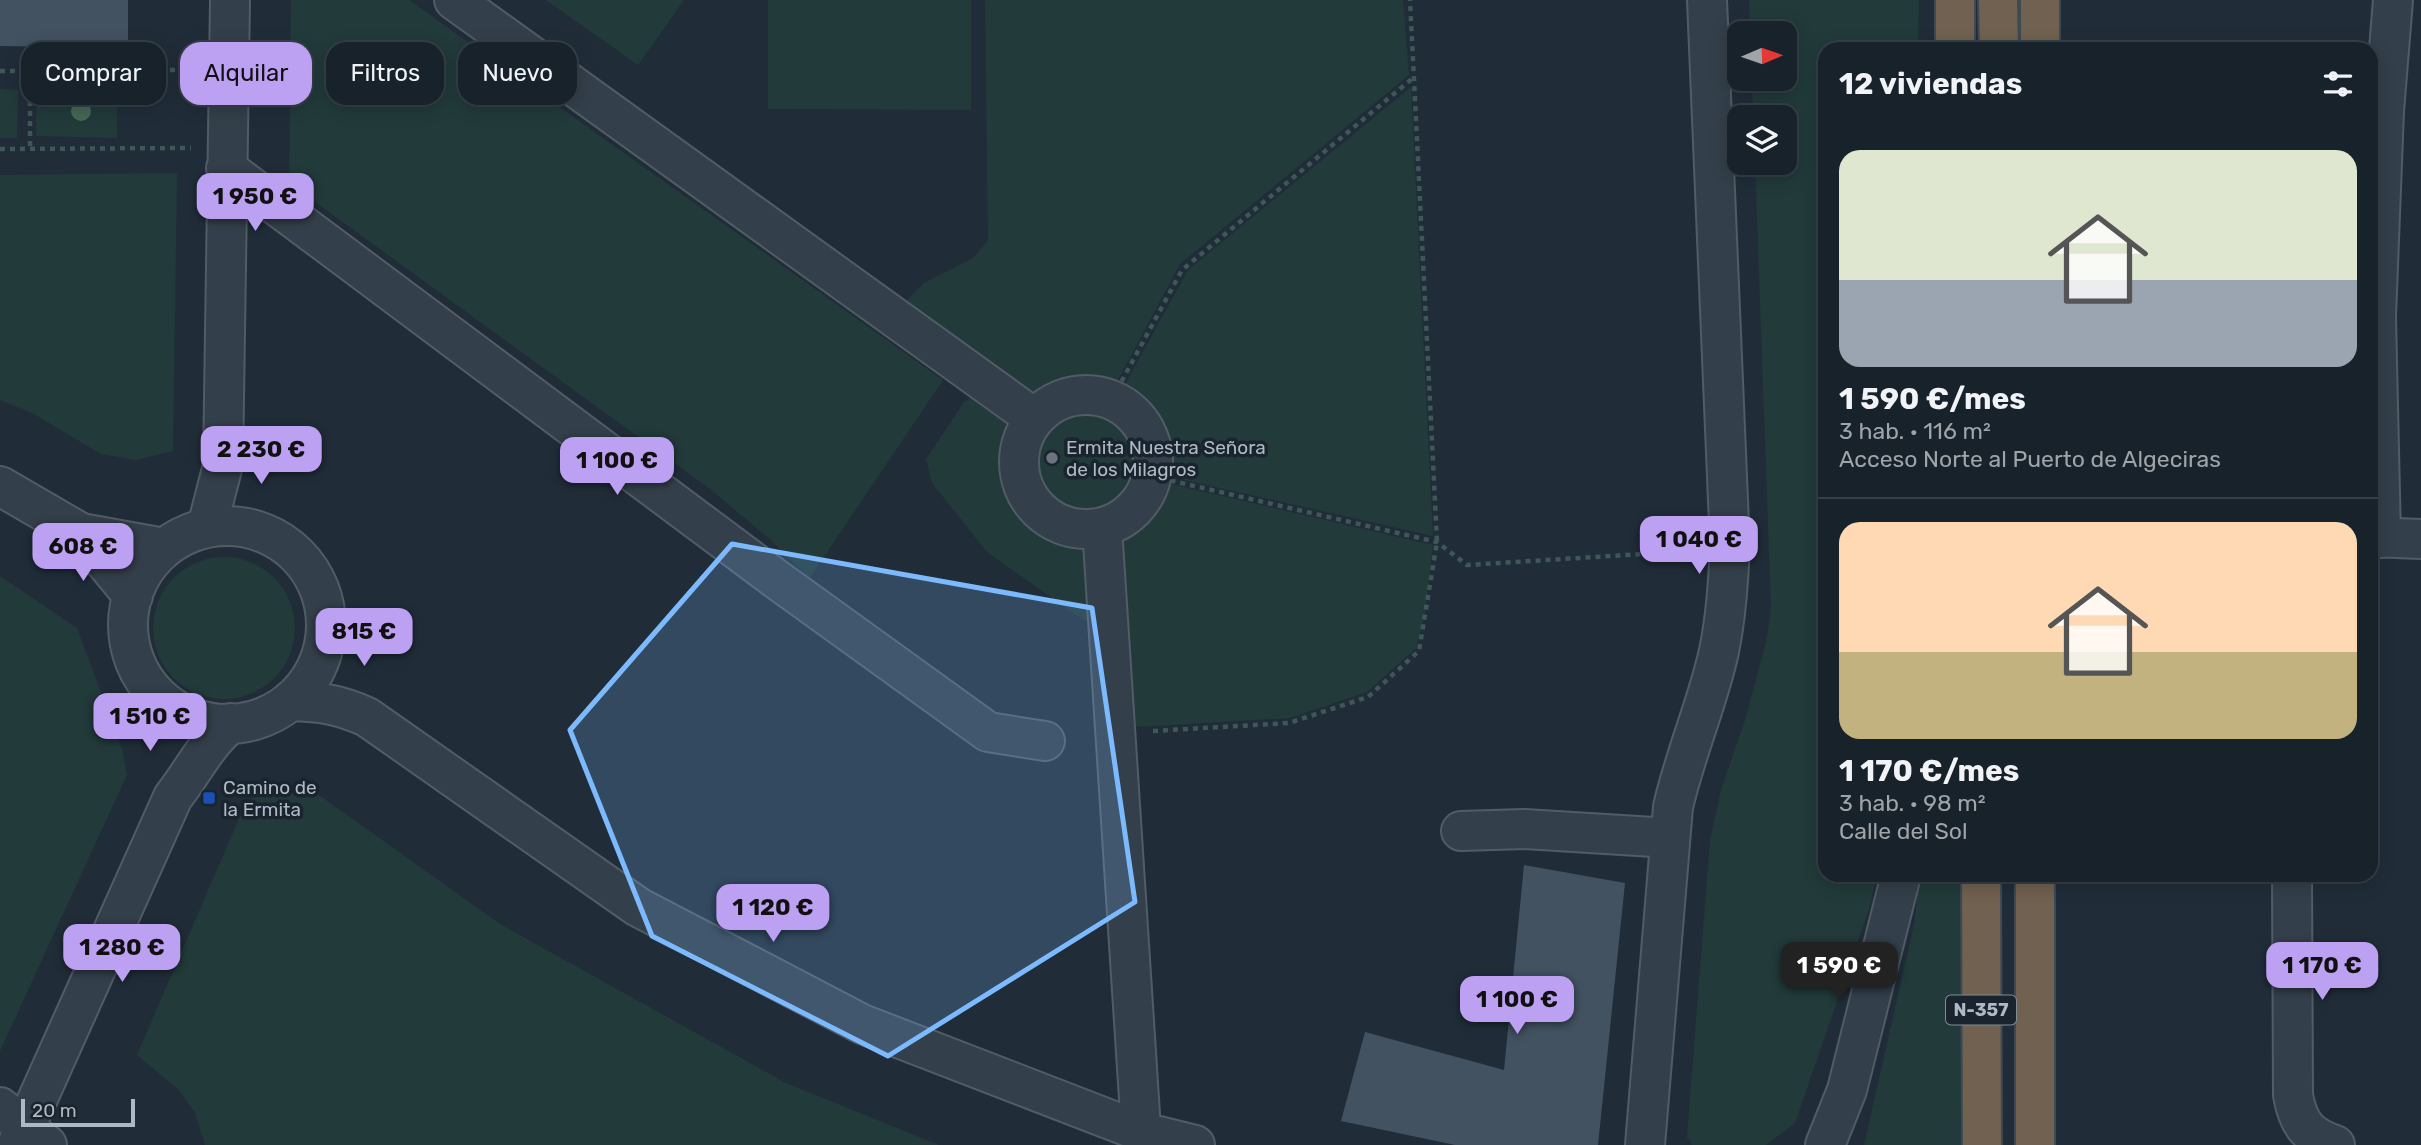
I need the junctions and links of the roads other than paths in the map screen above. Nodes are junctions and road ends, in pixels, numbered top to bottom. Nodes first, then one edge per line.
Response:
1 (230, 0) edge
2 (454, 0) edge
3 (1707, 0) edge
4 (1955, 0) edge
5 (1998, 0) edge
6 (2040, 0) edge
7 (2393, 0) edge
8 (1955, 42) edge
9 (1998, 42) edge
10 (2040, 42) edge
11 (227, 158) junction
12 (2378, 266) edge
13 (1034, 418) junction
14 (223, 465) junction
15 (0, 486) edge
16 (206, 527) junction
17 (1102, 527) junction
18 (254, 529) junction
19 (81, 533) junction
20 (2378, 537) edge
21 (2421, 539) edge
22 (163, 548) junction
23 (133, 596) junction
24 (325, 640) junction
25 (290, 701) junction
26 (178, 711) junction
27 (367, 717) junction
28 (231, 723) junction
29 (1045, 741) dead end
30 (173, 797) junction
31 (1461, 831) dead end
32 (1670, 838) junction
33 (1899, 882) edge
34 (1981, 882) edge
35 (2035, 882) edge
36 (2292, 882) edge
37 (22, 1131) edge
38 (1142, 1138) edge
39 (1195, 1145) edge
40 (1644, 1145) edge
41 (1825, 1145) edge
42 (1982, 1145) edge
43 (2035, 1145) edge
44 (2335, 1145) edge

1 - 11 street
2 - 13 street
3 - 32 street
4 - 8 highway
5 - 9 highway
6 - 10 highway
7 - 12 street
11 - 14 street
11 - 29 street
13 - 17 street
13 - 17 street
14 - 16 street
14 - 18 street
15 - 19 street
16 - 18 street
16 - 22 street
17 - 38 street
18 - 24 street
19 - 22 street
19 - 23 street
20 - 21 street
22 - 23 street
23 - 26 street
24 - 25 street
24 - 27 street
25 - 27 street
25 - 28 street
26 - 28 street
26 - 30 street
27 - 38 street
28 - 30 street
30 - 37 street
31 - 32 street
32 - 40 street
33 - 41 street
34 - 42 highway, N-357
35 - 43 highway, N-357
36 - 44 street
38 - 39 street

